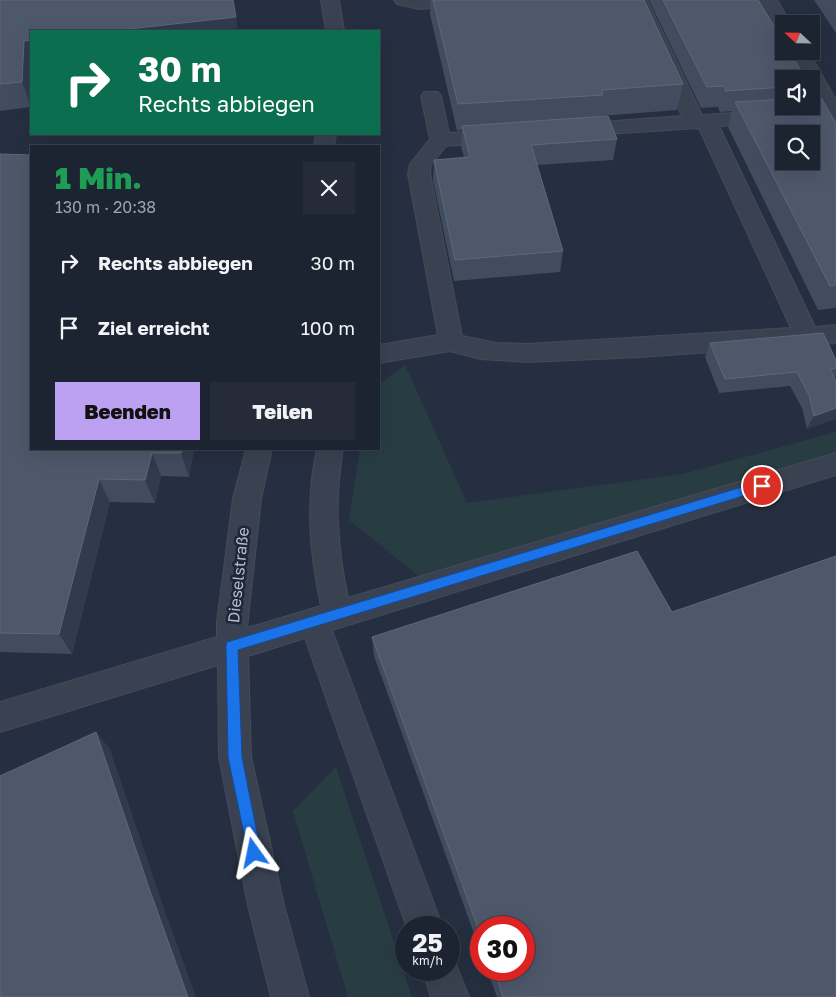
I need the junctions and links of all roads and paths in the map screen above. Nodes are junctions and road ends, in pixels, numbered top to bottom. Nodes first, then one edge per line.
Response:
1 (330, 0) edge
2 (403, 0) edge
3 (477, 0) edge
4 (638, 0) edge
5 (768, 0) edge
6 (777, 15) edge
7 (335, 30) edge
8 (803, 60) edge
9 (431, 96) dead end
10 (835, 114) edge
11 (701, 121) junction
12 (558, 132) edge
13 (519, 134) edge
14 (440, 140) junction
15 (836, 334) edge
16 (806, 336) junction
17 (451, 342) junction
18 (380, 354) edge
19 (259, 450) edge
20 (330, 450) edge
21 (836, 464) edge
22 (325, 618) junction
23 (232, 646) junction
24 (0, 717) edge
25 (421, 916) edge
26 (444, 981) edge
27 (290, 997) edge
28 (450, 997) edge

1 - 7 street
2 - 3 street
4 - 11 street
5 - 6 street
8 - 10 street
9 - 14 street
10 - 11 street
11 - 12 street
11 - 16 street
13 - 14 street
14 - 17 street
15 - 16 street
16 - 17 street
17 - 18 street
19 - 23 street, Dieselstraße
20 - 22 street
21 - 22 street
22 - 23 street
22 - 25 street
23 - 24 street
23 - 27 street, Dieselstraße
26 - 28 street

